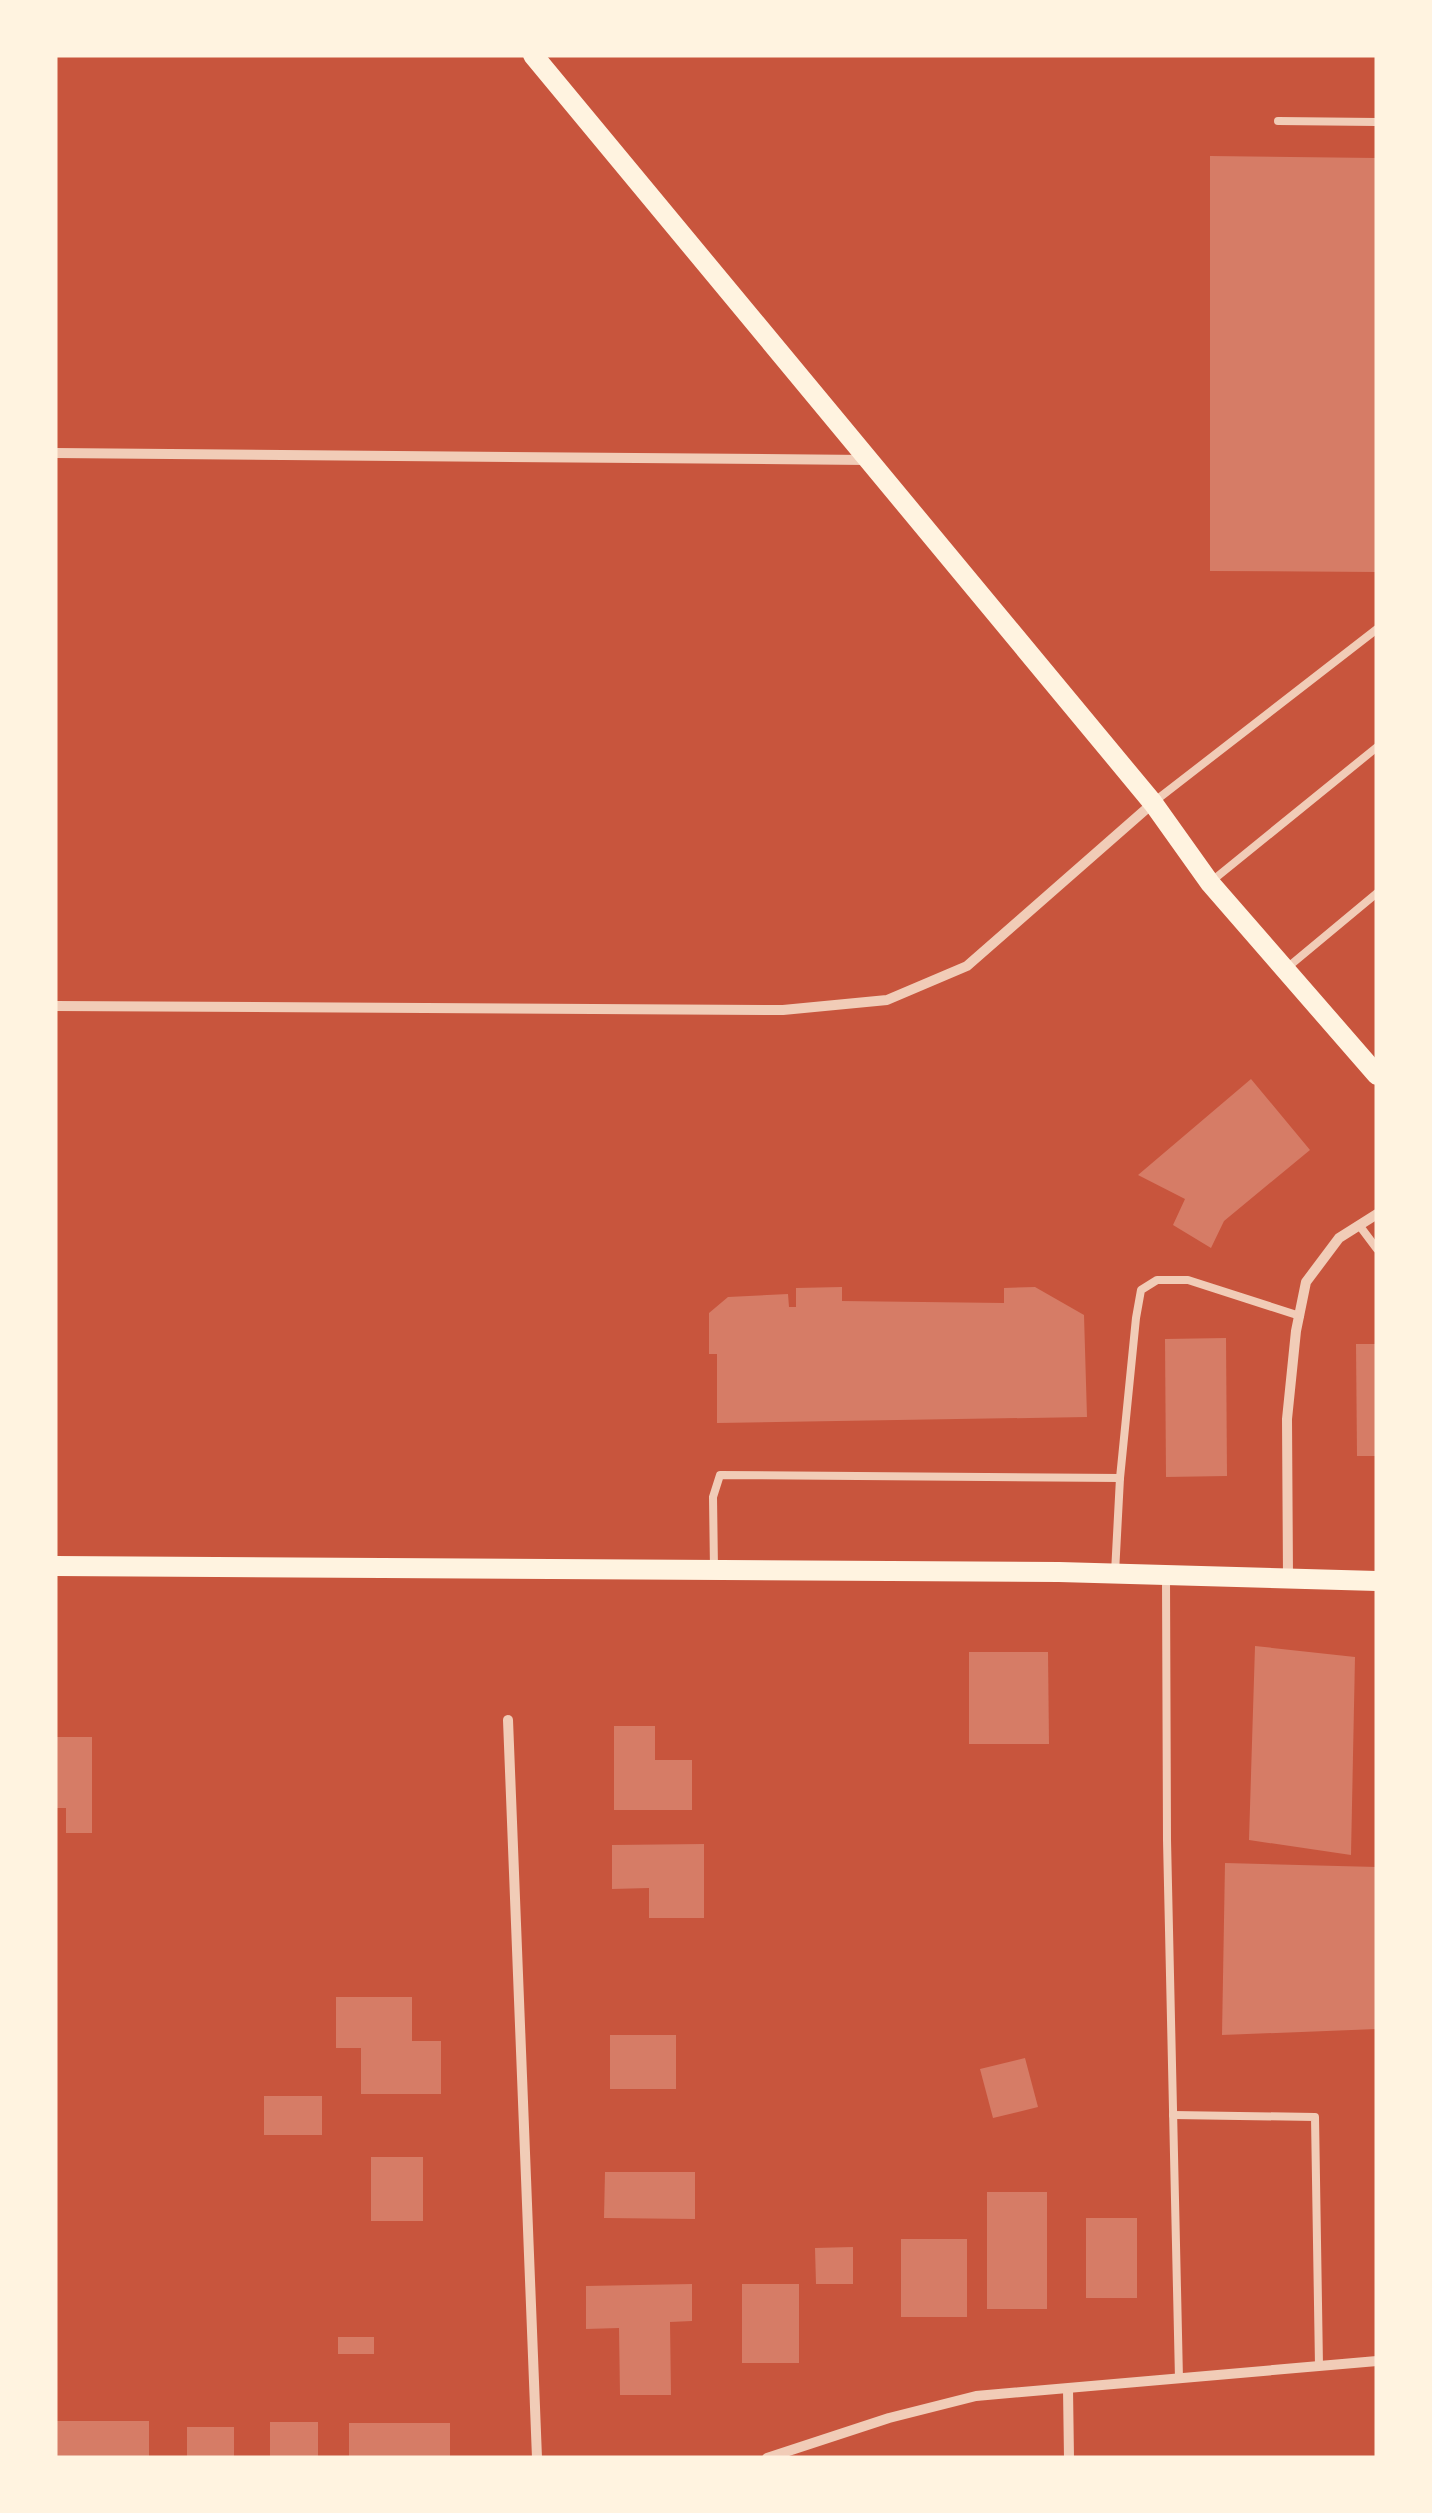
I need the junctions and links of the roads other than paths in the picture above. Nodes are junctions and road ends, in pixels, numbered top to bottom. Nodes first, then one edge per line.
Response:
1 (533, 55) edge
2 (1278, 121) dead end
3 (1377, 122) edge
4 (55, 453) edge
5 (868, 460) junction
6 (1377, 629) edge
7 (1377, 746) edge
8 (1153, 803) junction
9 (1210, 883) junction
10 (1377, 893) edge
11 (1285, 970) junction
12 (55, 1006) edge
13 (1377, 1075) edge
14 (1377, 1214) edge
15 (1360, 1225) junction
16 (1377, 1248) edge
17 (1300, 1316) junction
18 (1120, 1478) junction
19 (55, 1566) edge
20 (714, 1569) junction
21 (1115, 1573) junction
22 (1166, 1574) junction
23 (1288, 1578) junction
24 (1377, 1581) edge
25 (508, 1720) dead end
26 (1173, 2114) junction
27 (1377, 2361) edge
28 (1320, 2366) junction
29 (1179, 2380) junction
30 (1068, 2389) junction
31 (537, 2458) edge
32 (767, 2458) edge
33 (1069, 2458) edge

1 - 5 main road
2 - 3 lane
4 - 5 street
5 - 8 main road
6 - 8 lane
7 - 9 lane
8 - 9 main road
8 - 12 street
9 - 11 main road
10 - 11 lane
11 - 13 main road
14 - 15 street
15 - 16 lane
15 - 17 street
17 - 18 lane
17 - 23 street
18 - 20 lane
18 - 21 lane
19 - 20 main road
20 - 21 main road
21 - 22 main road
22 - 23 main road
22 - 26 lane
23 - 24 main road
25 - 31 street
26 - 28 lane
26 - 29 lane
27 - 28 street
28 - 29 street
29 - 30 street
30 - 32 street
30 - 33 street

